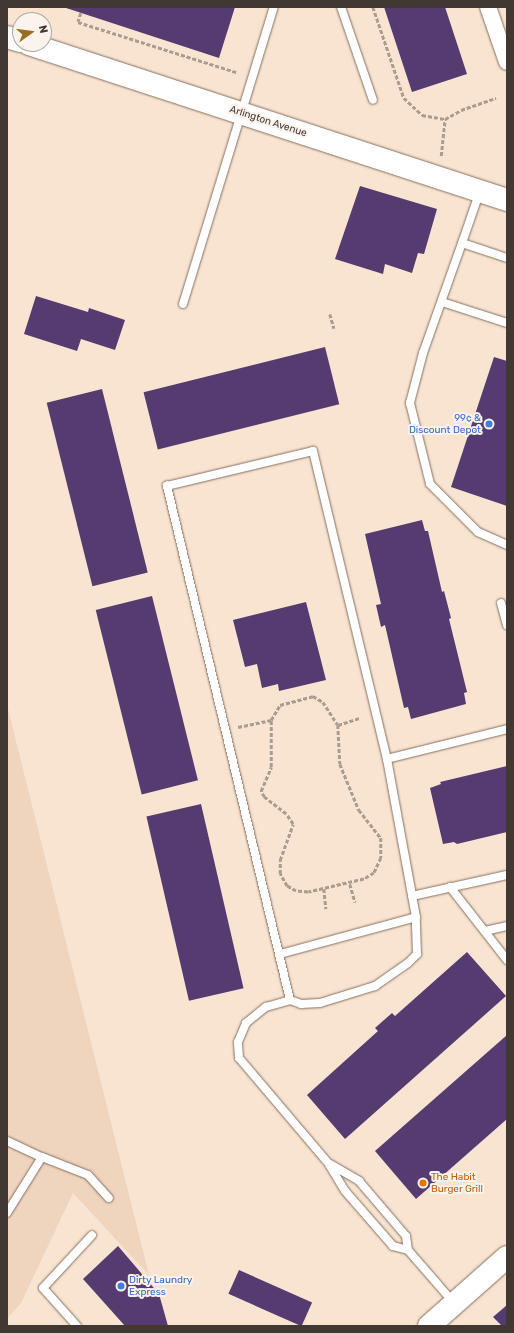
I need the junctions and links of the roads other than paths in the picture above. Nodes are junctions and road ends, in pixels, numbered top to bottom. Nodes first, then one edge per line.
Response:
1 (274, 7) edge
2 (341, 7) edge
3 (488, 7) edge
4 (52, 51) edge
5 (507, 62) edge
6 (373, 100) dead end
7 (241, 113) junction
8 (480, 191) junction
9 (507, 200) edge
10 (462, 244) junction
11 (507, 258) edge
12 (442, 302) junction
13 (184, 304) dead end
14 (507, 323) edge
15 (507, 545) edge
16 (502, 603) dead end
17 (507, 625) edge
18 (507, 729) edge
19 (387, 759) junction
20 (507, 875) edge
21 (450, 888) junction
22 (412, 896) junction
23 (416, 918) junction
24 (507, 926) edge
25 (485, 931) junction
26 (280, 954) junction
27 (507, 960) edge
28 (290, 1000) junction
29 (7, 1141) edge
30 (42, 1157) junction
31 (329, 1164) junction
32 (109, 1198) dead end
33 (7, 1213) edge
34 (92, 1235) dead end
35 (408, 1250) junction
36 (507, 1258) edge
37 (455, 1304) junction
38 (78, 1326) edge
39 (430, 1326) edge

1 - 7 lane
2 - 6 lane
3 - 5 street
4 - 7 street, Arlington Avenue
7 - 8 street, Arlington Avenue
7 - 13 lane
8 - 9 street, Arlington Avenue
8 - 10 lane
10 - 11 lane
10 - 12 lane
12 - 14 lane
12 - 15 lane
16 - 17 lane
18 - 19 lane
19 - 22 lane
19 - 26 lane
20 - 21 lane
21 - 22 lane
21 - 25 lane
22 - 23 lane
23 - 26 lane
23 - 28 lane
24 - 25 lane
25 - 27 lane
26 - 28 lane
28 - 31 lane
29 - 30 lane
30 - 32 lane
30 - 33 lane
31 - 35 lane
31 - 35 lane
34 - 38 lane
35 - 37 lane
36 - 37 street
37 - 39 street

